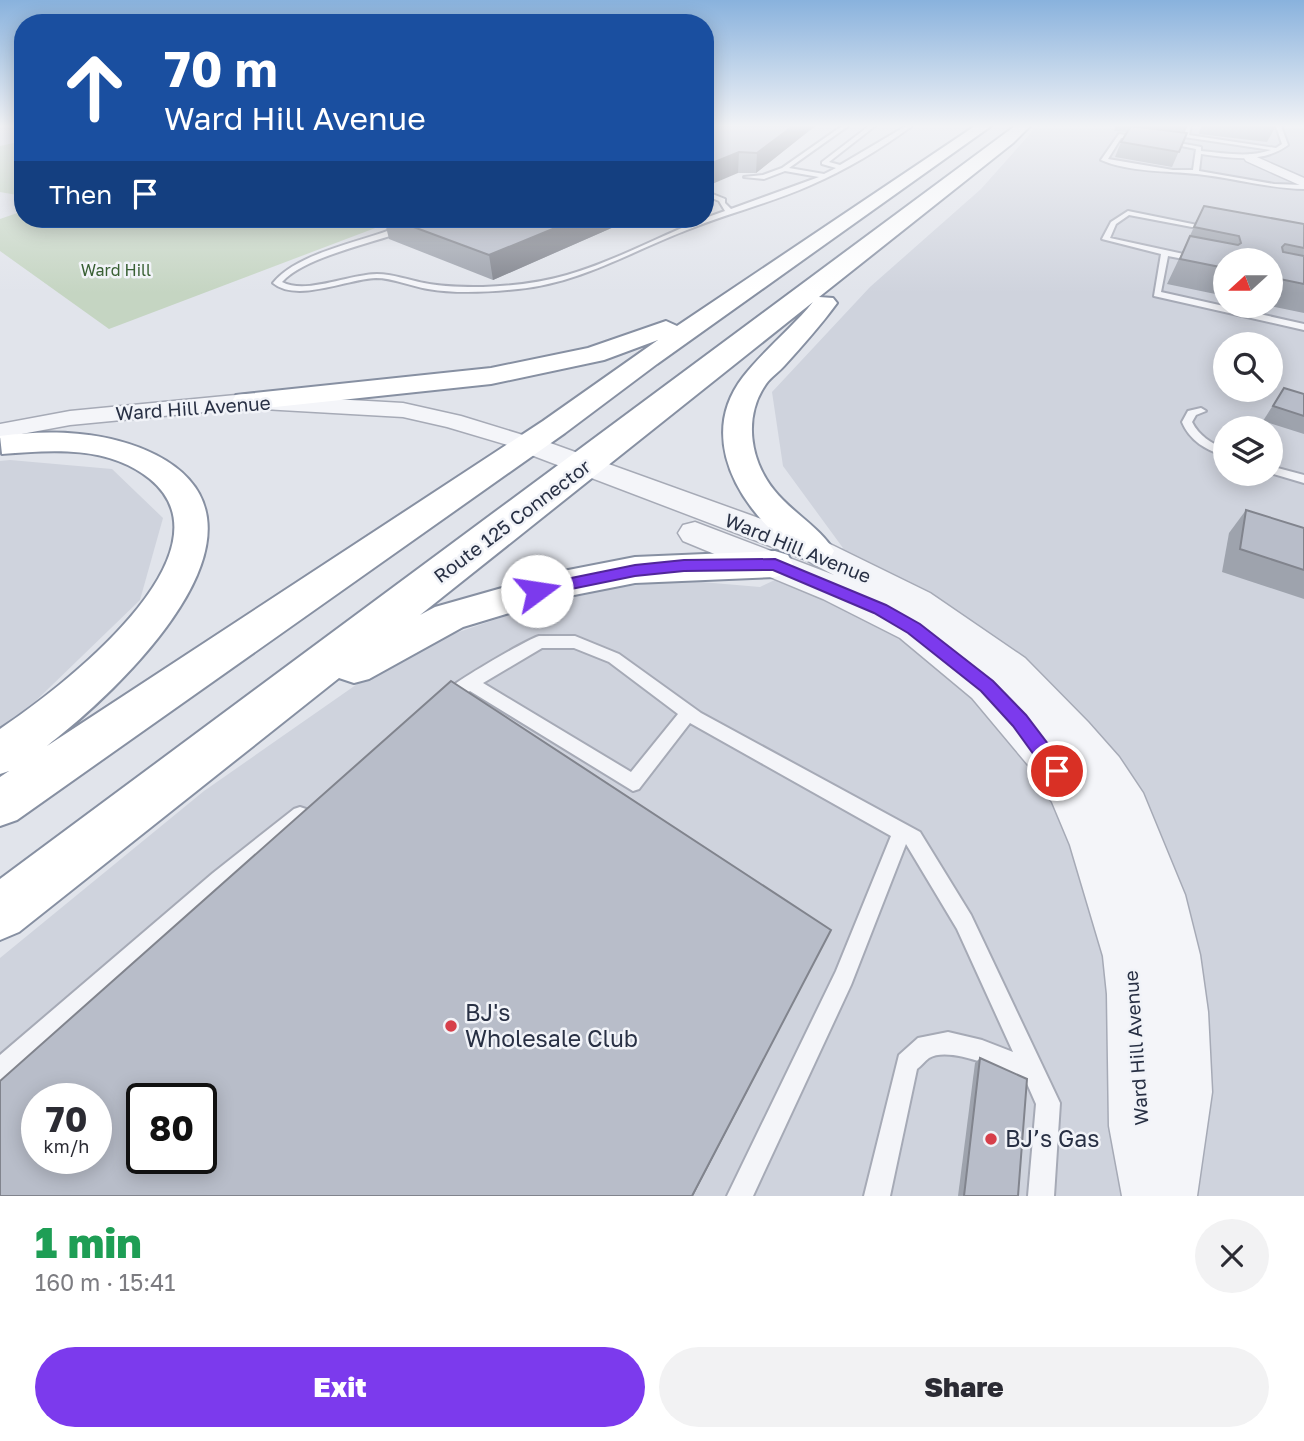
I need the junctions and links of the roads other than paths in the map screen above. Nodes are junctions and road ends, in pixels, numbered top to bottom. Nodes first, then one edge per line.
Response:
1 (809, 182) edge
2 (903, 182) edge
3 (954, 182) edge
4 (1251, 182) edge
5 (1304, 185) edge
6 (714, 196) edge
7 (729, 211) junction
8 (714, 217) edge
9 (395, 228) edge
10 (686, 228) edge
11 (1223, 230) edge
12 (1166, 253) junction
13 (854, 258) junction
14 (1213, 262) edge
15 (729, 301) junction
16 (1304, 327) edge
17 (246, 401) junction
18 (1201, 411) dead end
19 (1, 441) edge
20 (1213, 448) edge
21 (517, 452) junction
22 (1283, 473) edge
23 (573, 474) junction
24 (1304, 479) edge
25 (796, 558) junction
26 (469, 682) junction
27 (437, 706) edge
28 (687, 713) junction
29 (253, 719) junction
30 (0, 754) edge
31 (317, 802) edge
32 (0, 804) edge
33 (902, 832) junction
34 (0, 913) edge
35 (0, 1070) edge
36 (1033, 1071) junction
37 (740, 1196) edge
38 (877, 1196) edge
39 (1041, 1196) edge
40 (1155, 1196) edge
41 (1164, 1196) edge

1 - 7 lane
2 - 15 highway
3 - 13 highway, Route 125 Connector
4 - 5 lane
6 - 7 lane
7 - 8 lane
9 - 10 lane
11 - 12 lane
12 - 14 lane
12 - 16 lane
13 - 23 highway, Route 125 Connector
13 - 25 highway
15 - 17 highway
15 - 21 highway
17 - 19 street, Ward Hill Avenue
17 - 21 street, Ward Hill Avenue
18 - 20 lane
19 - 21 street, Ward Hill Avenue
19 - 30 highway
21 - 23 street, Ward Hill Avenue
21 - 32 highway
22 - 24 lane
23 - 25 street, Ward Hill Avenue
23 - 29 highway, Route 125 Connector
25 - 29 highway
25 - 40 street, Ward Hill Avenue
25 - 41 street, Ward Hill Avenue
26 - 27 lane
26 - 28 lane
26 - 28 lane
28 - 33 lane
29 - 34 highway, Route 125 Connector
31 - 35 lane
33 - 36 lane
33 - 37 lane
36 - 38 lane
36 - 39 lane

